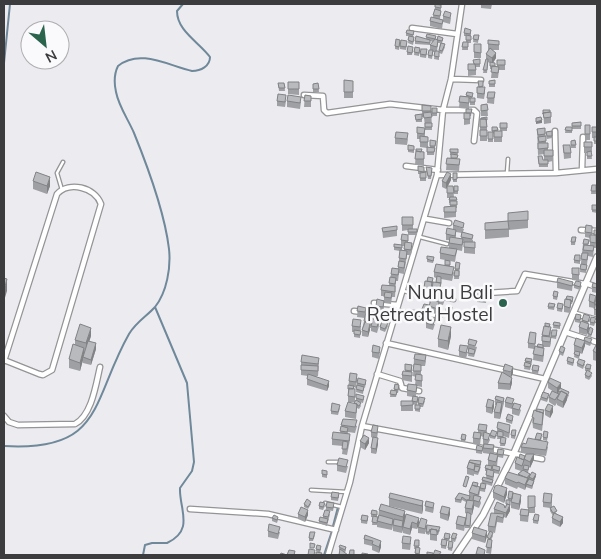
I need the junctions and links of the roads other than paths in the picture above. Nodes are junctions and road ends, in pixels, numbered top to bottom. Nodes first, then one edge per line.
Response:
1 (462, 4) edge
2 (412, 28) dead end
3 (457, 34) junction
4 (451, 79) junction
5 (481, 80) edge
6 (304, 95) edge
7 (444, 110) junction
8 (556, 131) dead end
9 (582, 136) dead end
10 (474, 141) dead end
11 (508, 159) dead end
12 (63, 162) dead end
13 (406, 166) dead end
14 (597, 169) edge
15 (582, 170) junction
16 (437, 173) junction
17 (556, 173) junction
18 (507, 175) junction
19 (62, 190) junction
20 (426, 219) junction
21 (450, 223) dead end
22 (581, 230) dead end
23 (597, 231) edge
24 (420, 238) junction
25 (446, 244) dead end
26 (597, 257) edge
27 (585, 283) junction
28 (597, 287) edge
29 (402, 291) junction
30 (487, 293) edge
31 (454, 300) dead end
32 (374, 304) edge
33 (398, 305) junction
34 (354, 311) dead end
35 (370, 313) edge
36 (572, 313) junction
37 (395, 315) junction
38 (386, 316) edge
39 (442, 316) edge
40 (597, 320) edge
41 (565, 332) junction
42 (596, 342) edge
43 (386, 343) junction
44 (4, 361) edge
45 (100, 367) dead end
46 (377, 374) junction
47 (544, 379) junction
48 (418, 390) edge
49 (4, 416) edge
50 (362, 426) junction
51 (511, 453) junction
52 (542, 459) dead end
53 (328, 462) dead end
54 (345, 463) edge
55 (311, 490) dead end
56 (347, 492) junction
57 (325, 503) edge
58 (342, 507) junction
59 (190, 509) dead end
60 (336, 530) junction
61 (328, 555) edge
62 (456, 555) edge

1 - 3 street
2 - 3 street
3 - 4 street
4 - 5 street
4 - 7 street
6 - 7 street
7 - 10 street
7 - 16 street
8 - 17 street
9 - 15 street
11 - 18 lane
12 - 19 lane
13 - 16 street
14 - 15 street
15 - 17 street
16 - 18 street
16 - 20 street
17 - 18 street
19 - 44 street
19 - 44 street
20 - 21 street
20 - 24 street
22 - 23 street
24 - 25 lane
24 - 29 street
26 - 27 street
27 - 28 street
27 - 30 street
27 - 36 street
29 - 31 lane
29 - 33 street
32 - 33 street
33 - 37 street
34 - 35 street
36 - 40 street
36 - 41 street
37 - 38 street
37 - 39 street
37 - 43 street
41 - 42 street
41 - 47 street
43 - 46 street
43 - 47 street
45 - 49 street
46 - 48 street
46 - 50 street
47 - 51 street
50 - 51 street
50 - 56 street
51 - 52 street
51 - 62 street
53 - 54 lane
55 - 56 lane
56 - 58 street
57 - 58 lane
58 - 60 street
59 - 60 street
60 - 61 street

